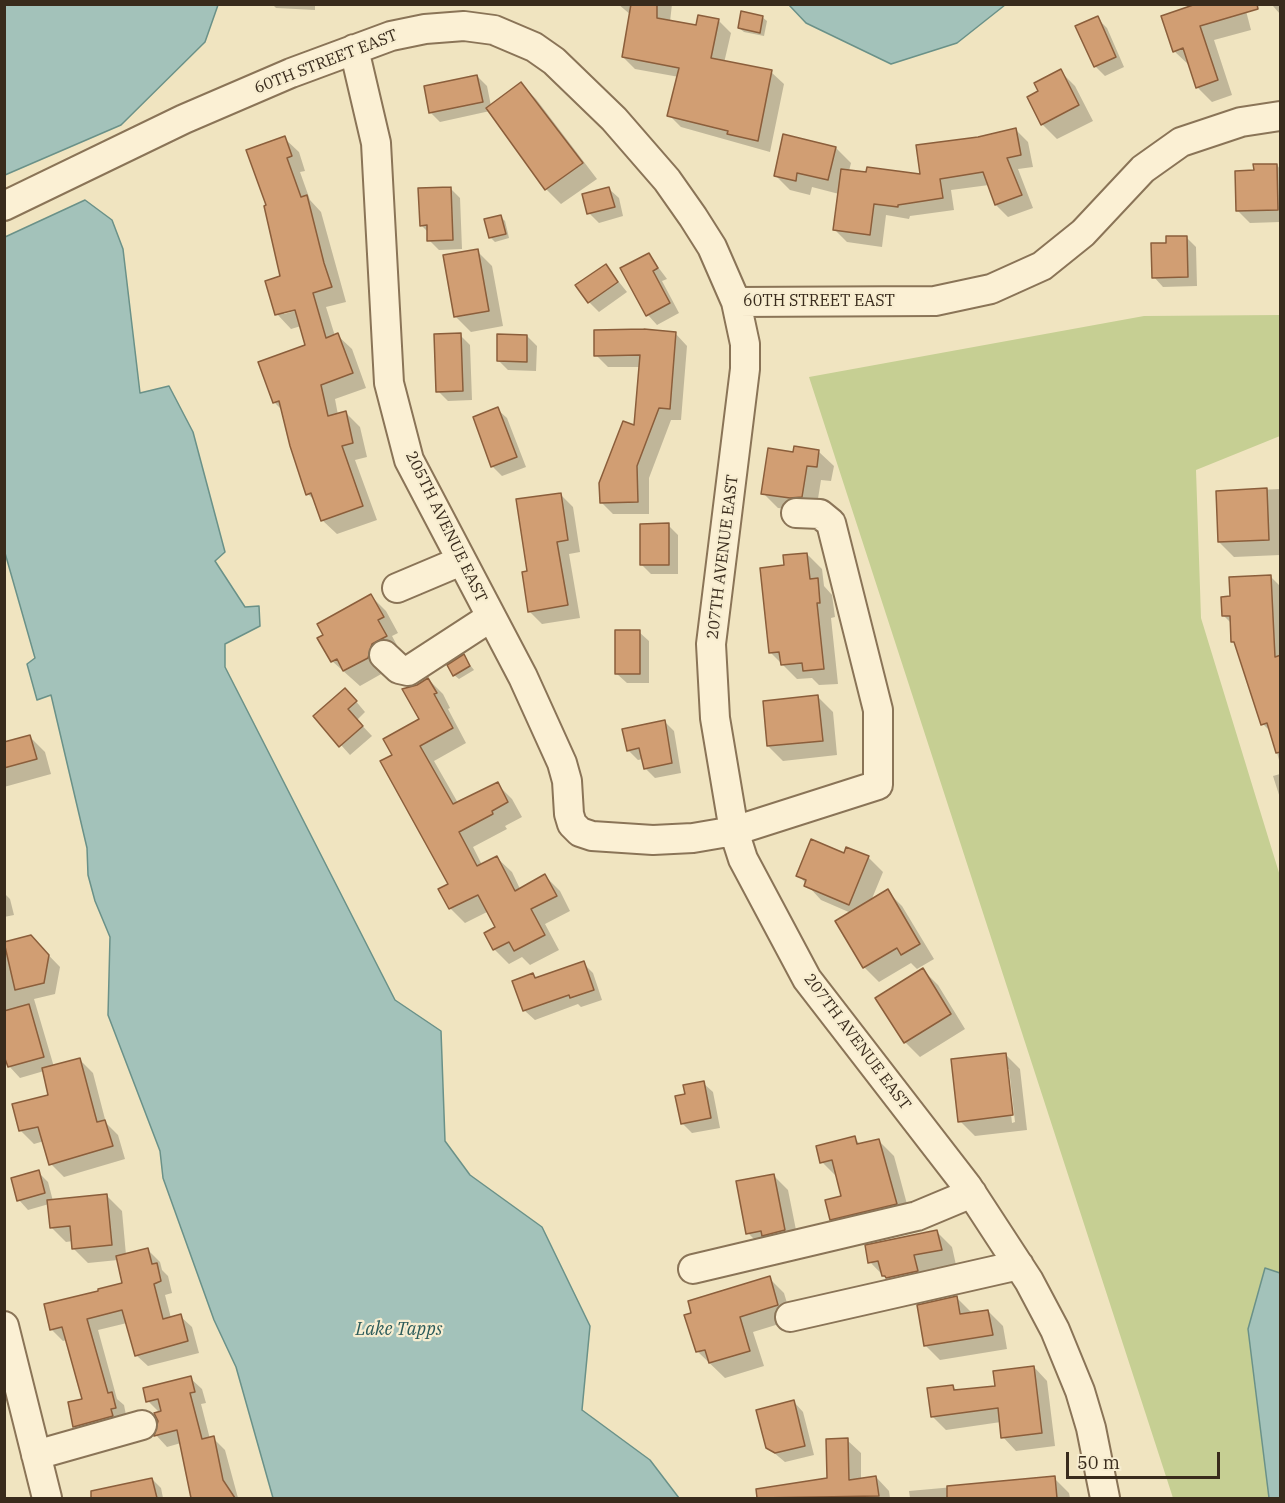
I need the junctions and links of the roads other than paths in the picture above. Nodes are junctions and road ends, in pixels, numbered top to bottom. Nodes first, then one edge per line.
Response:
1 (354, 49) junction
2 (1281, 116) edge
3 (4, 206) edge
4 (736, 302) junction
5 (796, 513) dead end
6 (461, 561) junction
7 (397, 588) dead end
8 (491, 617) junction
9 (384, 655) dead end
10 (734, 831) junction
11 (972, 1193) junction
12 (1019, 1265) junction
13 (693, 1269) dead end
14 (790, 1317) dead end
15 (4, 1326) edge
16 (9, 1357) edge
17 (142, 1425) dead end
18 (36, 1455) junction
19 (47, 1498) edge
20 (1105, 1498) edge

1 - 3 street, 60TH STREET EAST
1 - 4 street, 60TH STREET EAST
1 - 6 street, 205TH AVENUE EAST
2 - 4 street, 60TH STREET EAST
4 - 10 street, 207TH AVENUE EAST
5 - 10 street, 205TH AVENUE EAST
6 - 7 street
6 - 8 street, 205TH AVENUE EAST
8 - 9 street
8 - 10 street, 205TH AVENUE EAST
10 - 11 street, 207TH AVENUE EAST
11 - 12 street, 207TH AVENUE EAST
11 - 13 street
12 - 14 street
12 - 20 street, 207TH AVENUE EAST
15 - 16 street
16 - 18 street
17 - 18 street
18 - 19 street

